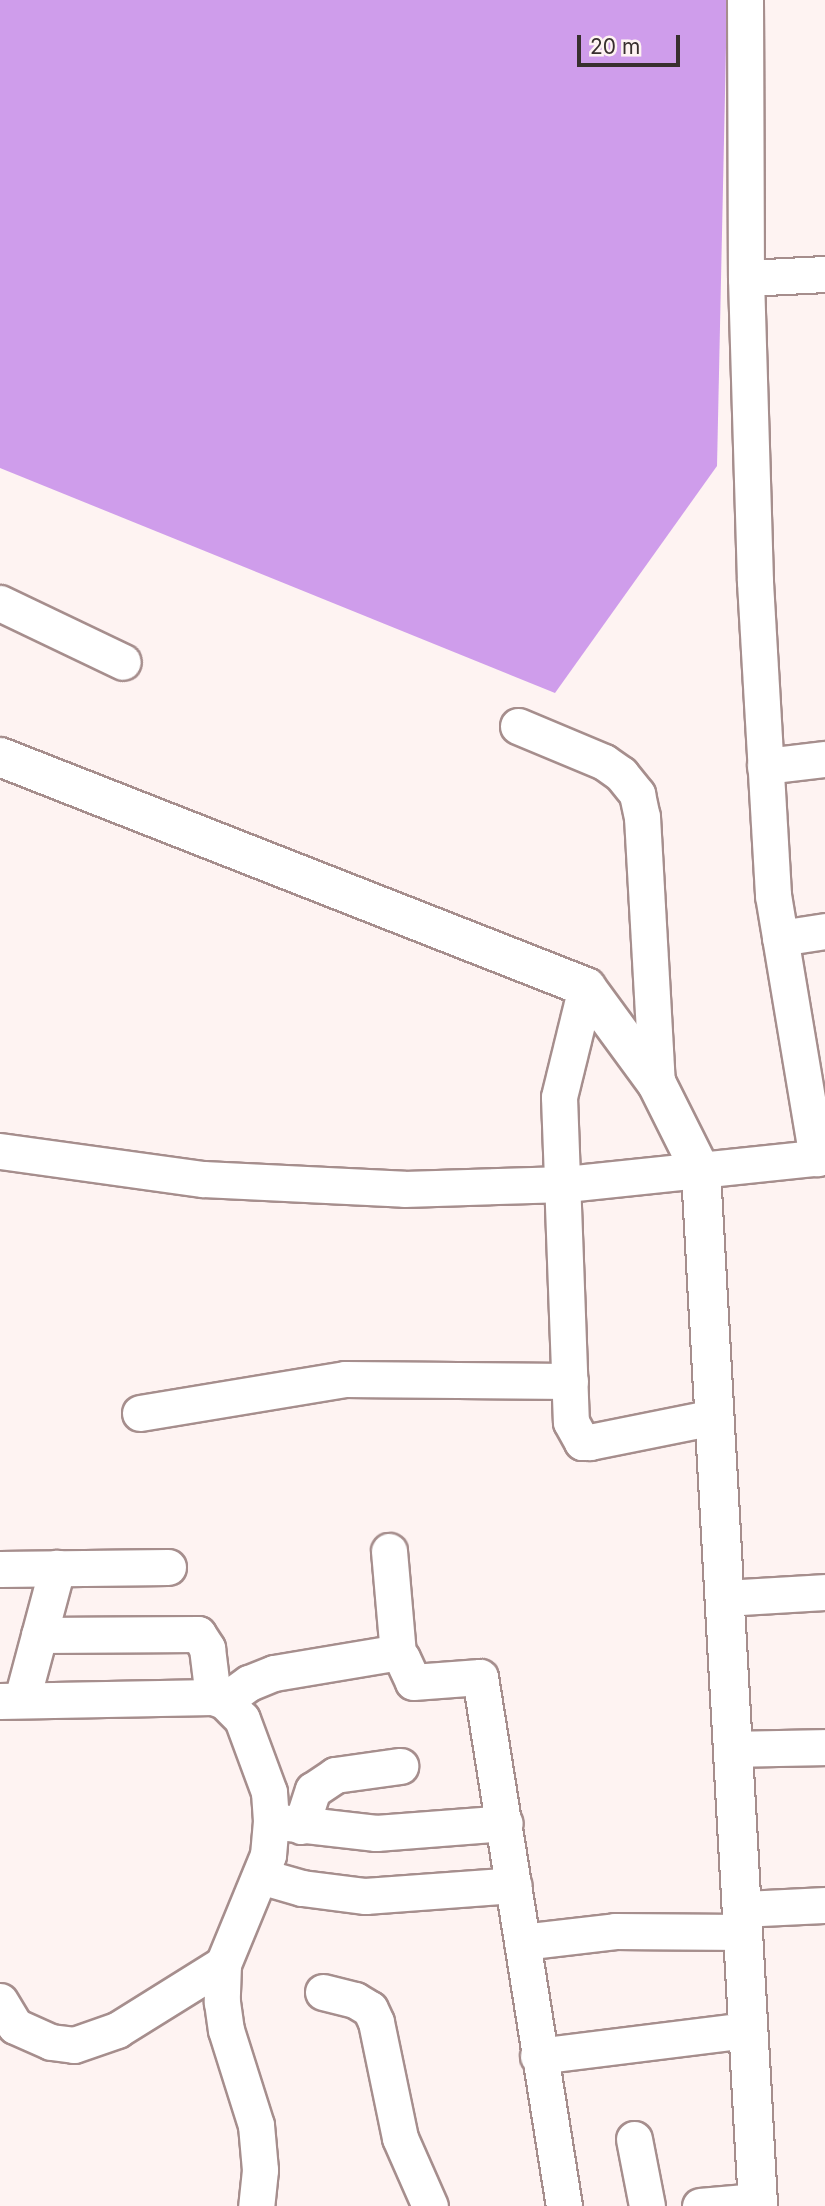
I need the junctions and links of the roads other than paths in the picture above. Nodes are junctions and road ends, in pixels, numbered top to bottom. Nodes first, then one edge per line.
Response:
1 (746, 0) edge
2 (825, 274) edge
3 (746, 278) junction
4 (0, 603) edge
5 (123, 662) dead end
6 (518, 726) dead end
7 (0, 757) edge
8 (825, 759) edge
9 (765, 766) junction
10 (825, 931) edge
11 (780, 938) junction
12 (586, 987) junction
13 (657, 1084) junction
14 (0, 1151) edge
15 (821, 1157) edge
16 (701, 1172) junction
17 (566, 1184) junction
18 (570, 1381) junction
19 (140, 1413) dead end
20 (714, 1418) junction
21 (389, 1551) dead end
22 (169, 1567) dead end
23 (57, 1568) junction
24 (0, 1569) edge
25 (825, 1592) edge
26 (725, 1598) junction
27 (39, 1635) junction
28 (398, 1654) junction
29 (218, 1699) junction
30 (11, 1700) edge
31 (825, 1747) edge
32 (733, 1749) junction
33 (400, 1766) dead end
34 (505, 1823) junction
35 (286, 1824) junction
36 (260, 1876) junction
37 (514, 1885) junction
38 (825, 1905) edge
39 (742, 1921) junction
40 (522, 1942) junction
41 (223, 1964) junction
42 (323, 1992) dead end
43 (0, 2001) edge
44 (748, 2030) junction
45 (538, 2056) junction
46 (634, 2139) dead end
47 (758, 2203) edge
48 (256, 2206) edge
49 (430, 2206) edge
50 (565, 2206) edge
51 (647, 2206) edge
52 (700, 2206) edge

1 - 3 street
2 - 3 street
3 - 9 street
4 - 5 street
6 - 13 street
7 - 12 street
8 - 9 street
9 - 11 street
10 - 11 street
11 - 15 street
12 - 13 street
12 - 17 street
13 - 16 street
14 - 17 street
15 - 16 street
16 - 17 street
16 - 20 street
17 - 18 street
18 - 19 street
18 - 20 street
20 - 26 street
21 - 28 street
22 - 23 street
23 - 24 street
23 - 27 street
25 - 26 street
26 - 32 street
27 - 29 street
27 - 30 street
28 - 29 street
28 - 34 street
29 - 30 street
29 - 35 street
31 - 32 street
32 - 39 street
33 - 35 street
34 - 35 street
34 - 37 street
35 - 36 street
36 - 37 street
36 - 41 street
37 - 40 street
38 - 39 street
39 - 40 street
39 - 44 street
40 - 45 street
41 - 43 street
41 - 48 street
42 - 49 street
44 - 45 street
44 - 47 street
45 - 50 street
46 - 51 street
47 - 52 street

